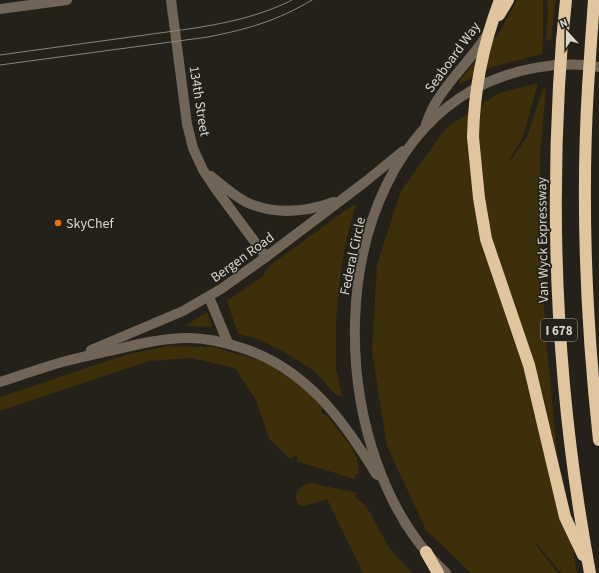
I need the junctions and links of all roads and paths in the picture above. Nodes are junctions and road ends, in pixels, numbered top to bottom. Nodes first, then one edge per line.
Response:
1 (67, 0) edge
2 (171, 0) edge
3 (500, 0) edge
4 (506, 0) edge
5 (566, 0) edge
6 (594, 0) edge
7 (0, 9) edge
8 (500, 14) joint
9 (599, 67) edge
10 (423, 131) junction
11 (414, 141) junction
12 (203, 170) junction
13 (344, 198) junction
14 (266, 258) junction
15 (209, 297) junction
16 (228, 343) junction
17 (66, 361) junction
18 (0, 382) edge
19 (599, 440) edge
20 (382, 476) junction
21 (426, 552) junction
22 (590, 571) edge
23 (438, 573) edge
24 (446, 573) edge

1 - 7 street
2 - 12 street, 134th Street
3 - 22 highway, bridge
4 - 8 highway
5 - 22 highway, Van Wyck Expressway / I 678, bridge
6 - 19 highway, I 678, bridge
8 - 10 street, Seaboard Way
9 - 10 street, Federal Circle
10 - 11 street, Federal Circle
11 - 13 street, Bergen Road
11 - 20 street, Federal Circle
12 - 13 street
12 - 14 street, 134th Street
13 - 14 street, Bergen Road
14 - 15 street, Bergen Road
15 - 16 street
15 - 17 street, Bergen Road
16 - 17 street, Bergen Road
16 - 20 street, Bergen Road
17 - 18 street, Bergen Road
20 - 21 street, Federal Circle
21 - 23 highway
21 - 24 street, Federal Circle

